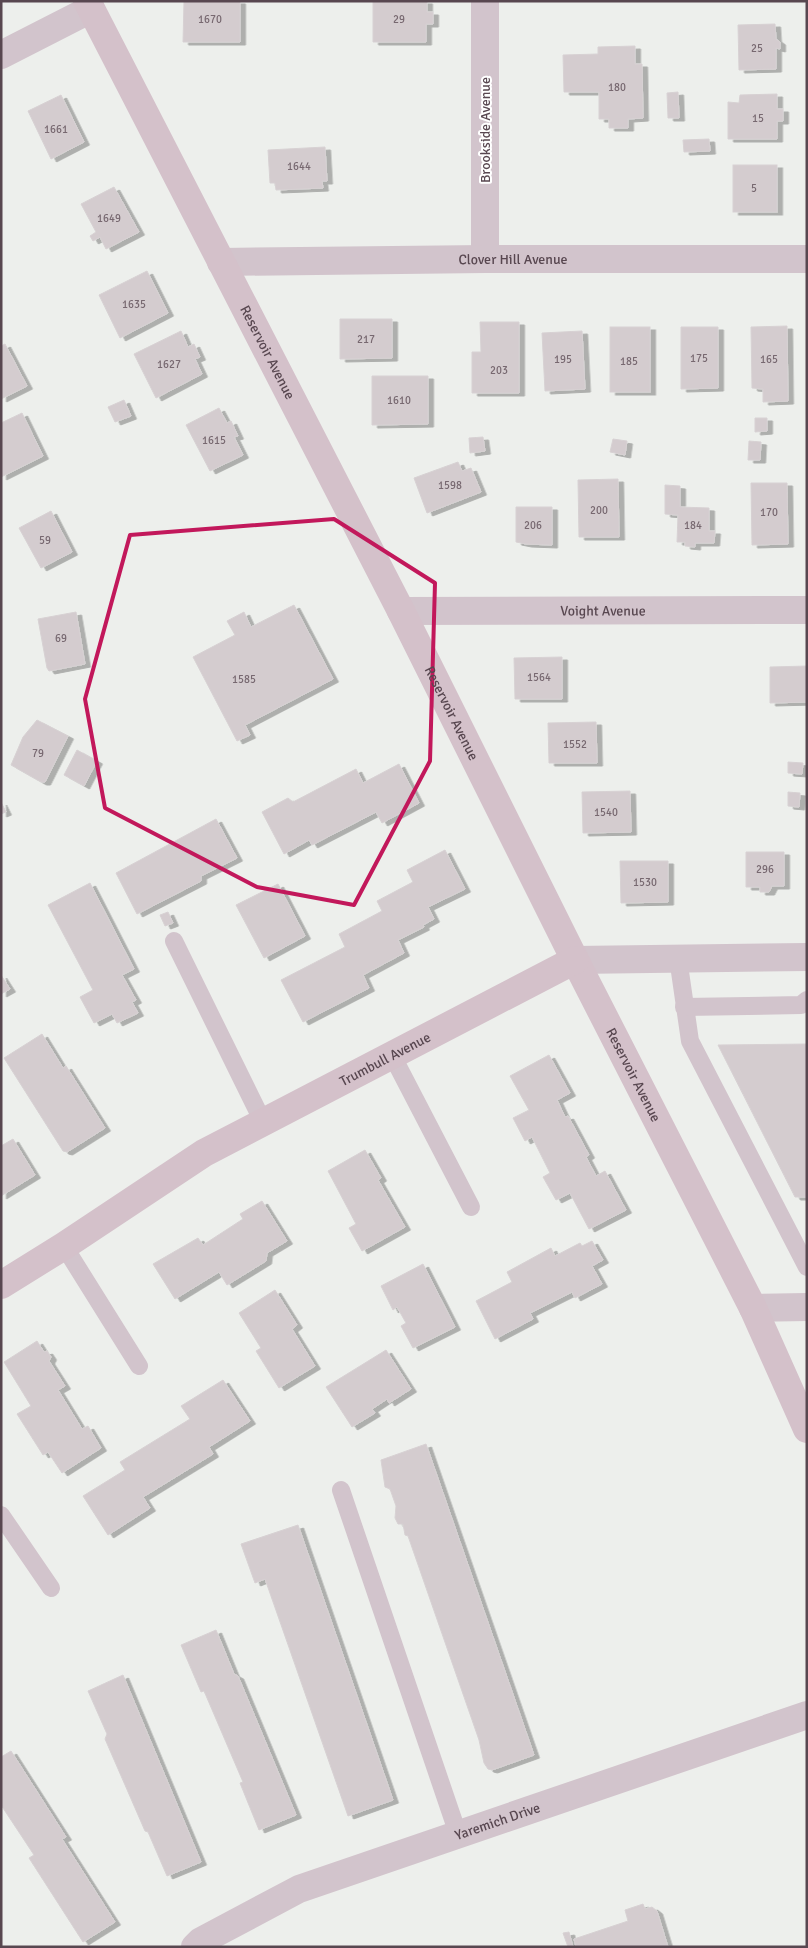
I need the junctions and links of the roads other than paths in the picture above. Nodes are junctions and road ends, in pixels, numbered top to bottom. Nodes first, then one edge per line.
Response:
1 (484, 1) edge
2 (89, 5) edge
3 (1, 55) edge
4 (485, 259) junction
5 (807, 260) edge
6 (220, 262) junction
7 (807, 610) edge
8 (400, 611) junction
9 (174, 940) dead end
10 (807, 957) edge
11 (678, 958) junction
12 (575, 960) junction
13 (807, 1000) edge
14 (684, 1007) junction
15 (392, 1055) junction
16 (263, 1122) junction
17 (471, 1207) dead end
18 (64, 1246) junction
19 (807, 1267) edge
20 (1, 1285) edge
21 (807, 1307) edge
22 (753, 1308) junction
23 (140, 1366) dead end
24 (807, 1429) edge
25 (341, 1490) dead end
26 (1, 1515) edge
27 (51, 1588) dead end
28 (807, 1715) edge
29 (458, 1834) junction
30 (195, 1947) edge

1 - 4 street, Brookside Avenue
2 - 3 street
2 - 6 main road, Reservoir Avenue
4 - 5 street, Clover Hill Avenue
4 - 6 street, Clover Hill Avenue
6 - 8 main road, Reservoir Avenue
7 - 8 street, Voight Avenue
8 - 12 main road, Reservoir Avenue
9 - 16 lane
10 - 11 street, Trumbull Avenue
11 - 12 street, Trumbull Avenue
11 - 14 lane
12 - 15 main road, Trumbull Avenue
12 - 22 main road, Reservoir Avenue
13 - 14 lane
14 - 19 lane
15 - 16 main road, Trumbull Avenue
15 - 17 lane
16 - 18 main road, Trumbull Avenue
18 - 20 main road, Trumbull Avenue
18 - 23 lane
21 - 22 street
22 - 24 main road, Reservoir Avenue
25 - 29 lane
26 - 27 lane
28 - 29 street, Yaremich Drive
29 - 30 street, Yaremich Drive

